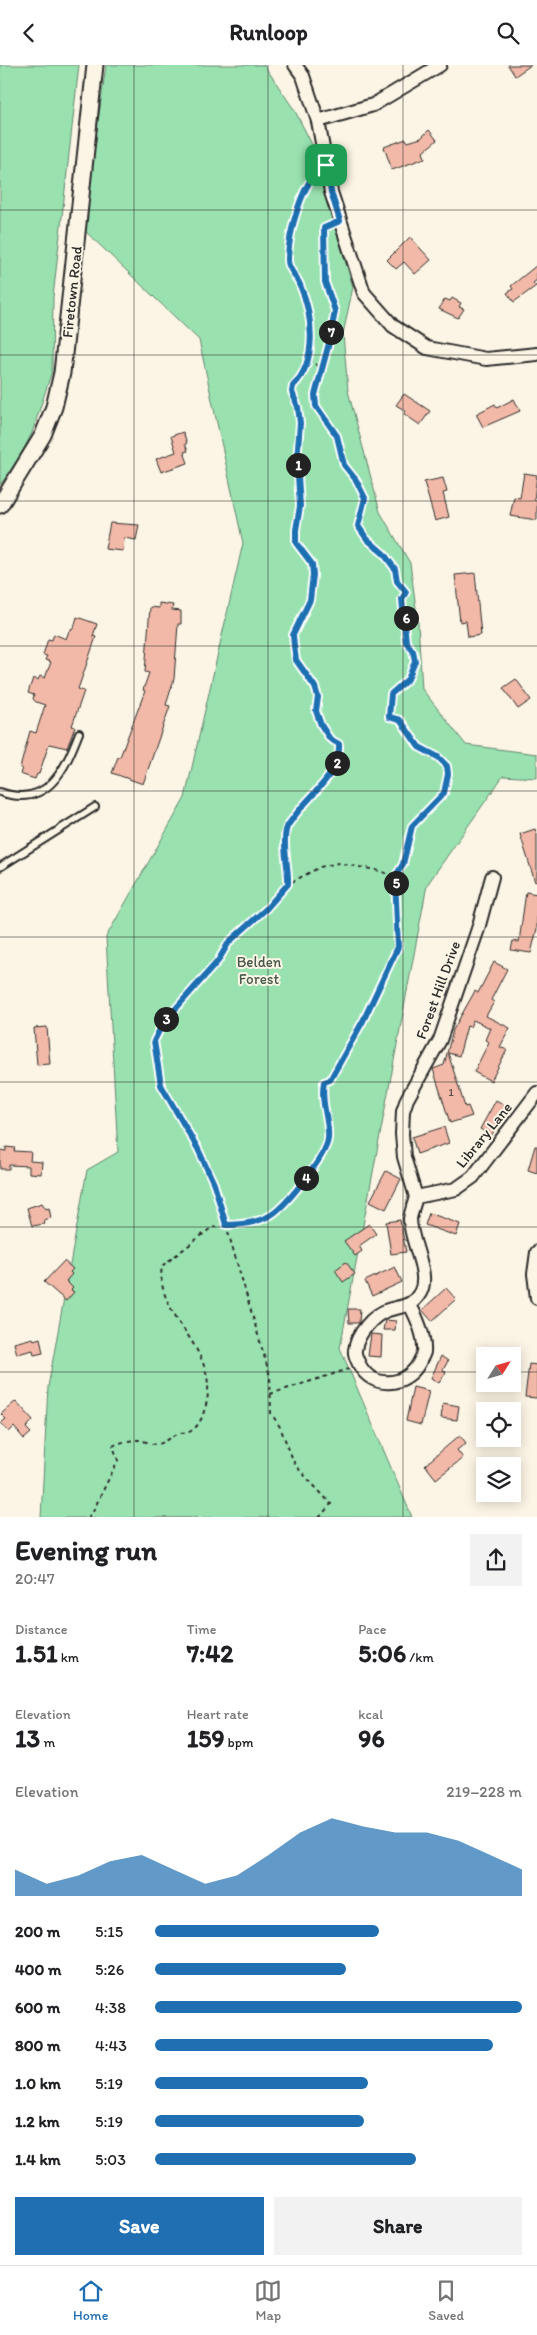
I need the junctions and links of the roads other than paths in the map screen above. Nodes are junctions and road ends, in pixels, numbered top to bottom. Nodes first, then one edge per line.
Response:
1 (95, 65) edge
2 (295, 65) edge
3 (440, 65) edge
4 (318, 121) junction
5 (537, 354) edge
6 (0, 505) edge
7 (79, 733) dead end
8 (0, 792) edge
9 (95, 807) dead end
10 (0, 867) edge
11 (492, 877) dead end
12 (537, 1093) edge
13 (416, 1197) junction
14 (537, 1252) edge
15 (537, 1298) edge
16 (410, 1305) junction

1 - 6 street, Firetown Road
2 - 4 street
3 - 4 street
4 - 5 street
7 - 8 lane
9 - 10 lane
11 - 13 street, Forest Hill Drive
12 - 13 street, Library Lane
13 - 16 street
14 - 15 street
16 - 16 street

